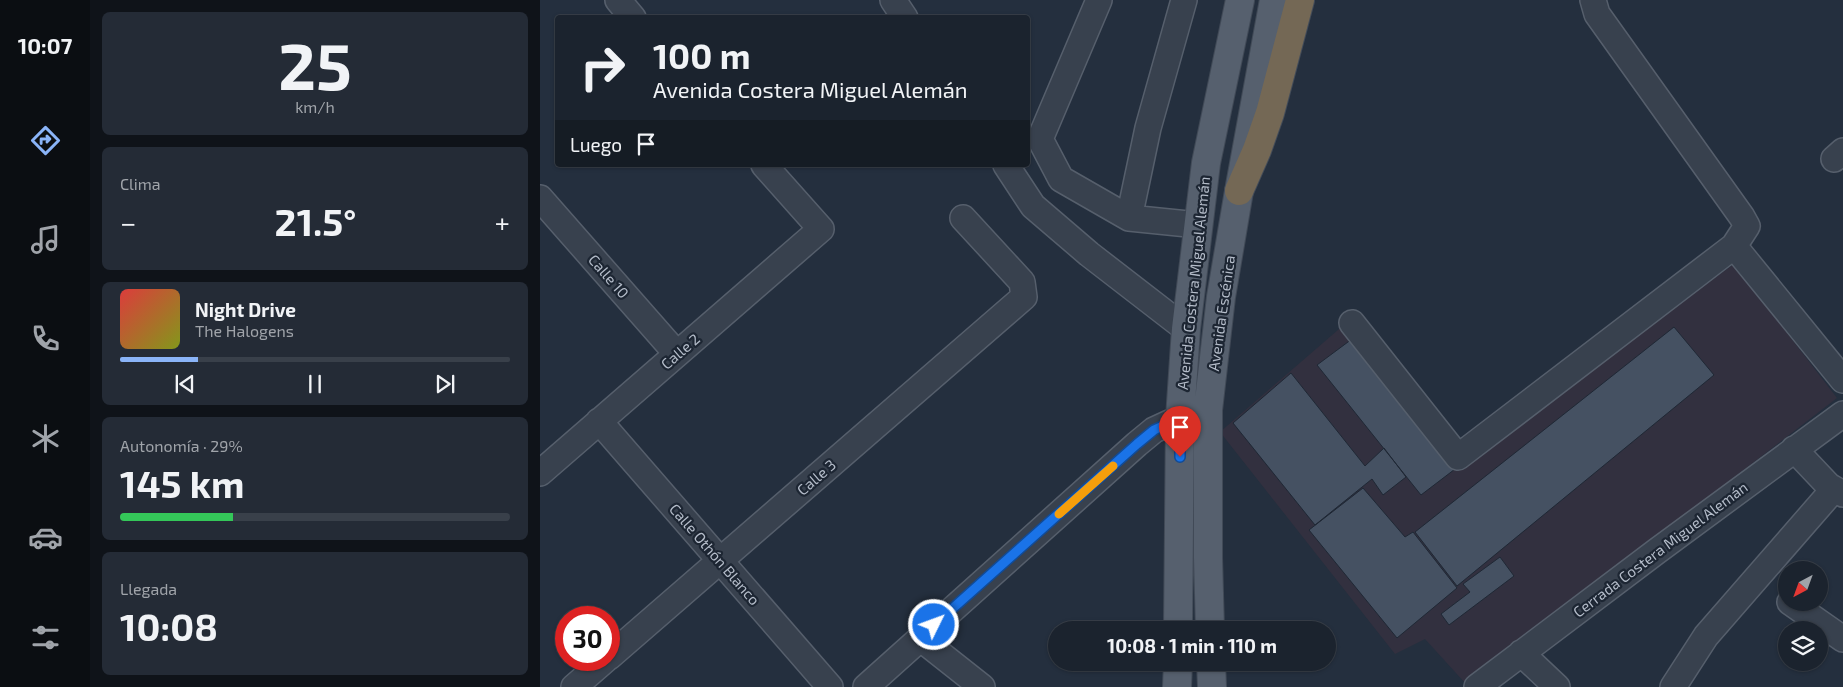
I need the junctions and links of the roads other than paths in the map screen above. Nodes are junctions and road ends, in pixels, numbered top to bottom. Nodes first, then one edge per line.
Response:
1 (618, 0) edge
2 (893, 0) edge
3 (1099, 0) edge
4 (1184, 0) edge
5 (1240, 0) edge
6 (1274, 0) edge
7 (1300, 0) edge
8 (1593, 0) edge
9 (630, 15) edge
10 (903, 15) edge
11 (766, 167) edge
12 (1007, 167) edge
13 (1239, 191) junction
14 (540, 198) edge
15 (963, 218) dead end
16 (1129, 218) junction
17 (1198, 225) junction
18 (1734, 246) junction
19 (1352, 323) dead end
20 (1186, 330) junction
21 (677, 354) junction
22 (1843, 380) edge
23 (1843, 414) edge
24 (1180, 418) junction
25 (599, 421) junction
26 (1794, 449) junction
27 (540, 473) edge
28 (1839, 492) edge
29 (720, 560) junction
30 (1756, 579) junction
31 (1778, 594) edge
32 (1803, 611) edge
33 (1178, 621) edge
34 (1210, 621) edge
35 (920, 638) junction
36 (1843, 639) edge
37 (620, 647) edge
38 (1521, 653) junction
39 (592, 671) edge
40 (1178, 671) edge
41 (1211, 671) edge
42 (574, 687) edge
43 (830, 687) edge
44 (866, 687) edge
45 (982, 687) edge
46 (1177, 687) edge
47 (1212, 687) edge
48 (1477, 687) edge
49 (1557, 687) edge
50 (1673, 687) edge

1 - 9 street
2 - 10 street
3 - 16 street
4 - 16 street
5 - 17 main road, Avenida Costera Miguel Alemán
6 - 13 main road, Avenida Escénica
7 - 13 highway
8 - 18 street
11 - 21 street, Calle 2
12 - 20 street
13 - 34 main road, Avenida Escénica
14 - 21 street, Calle 10
15 - 29 street, Calle 3
16 - 17 street
17 - 20 main road, Avenida Costera Miguel Alemán
18 - 19 street
18 - 22 street
20 - 24 main road, Avenida Costera Miguel Alemán
21 - 25 street, Calle 2
23 - 26 street, Cerrada Costera Miguel Alemán
24 - 33 main road, Avenida Costera Miguel Alemán
24 - 35 street
25 - 27 street, Calle 2
25 - 29 street, Calle Othón Blanco
26 - 28 street
26 - 38 street, Cerrada Costera Miguel Alemán
28 - 30 street
29 - 37 street, Calle 3
29 - 43 street, Calle Othón Blanco
30 - 31 street
30 - 50 street
32 - 36 street
35 - 44 street
35 - 45 street
38 - 48 street, Cerrada Costera Miguel Alemán
38 - 49 street
39 - 42 street
40 - 46 main road
41 - 47 main road

